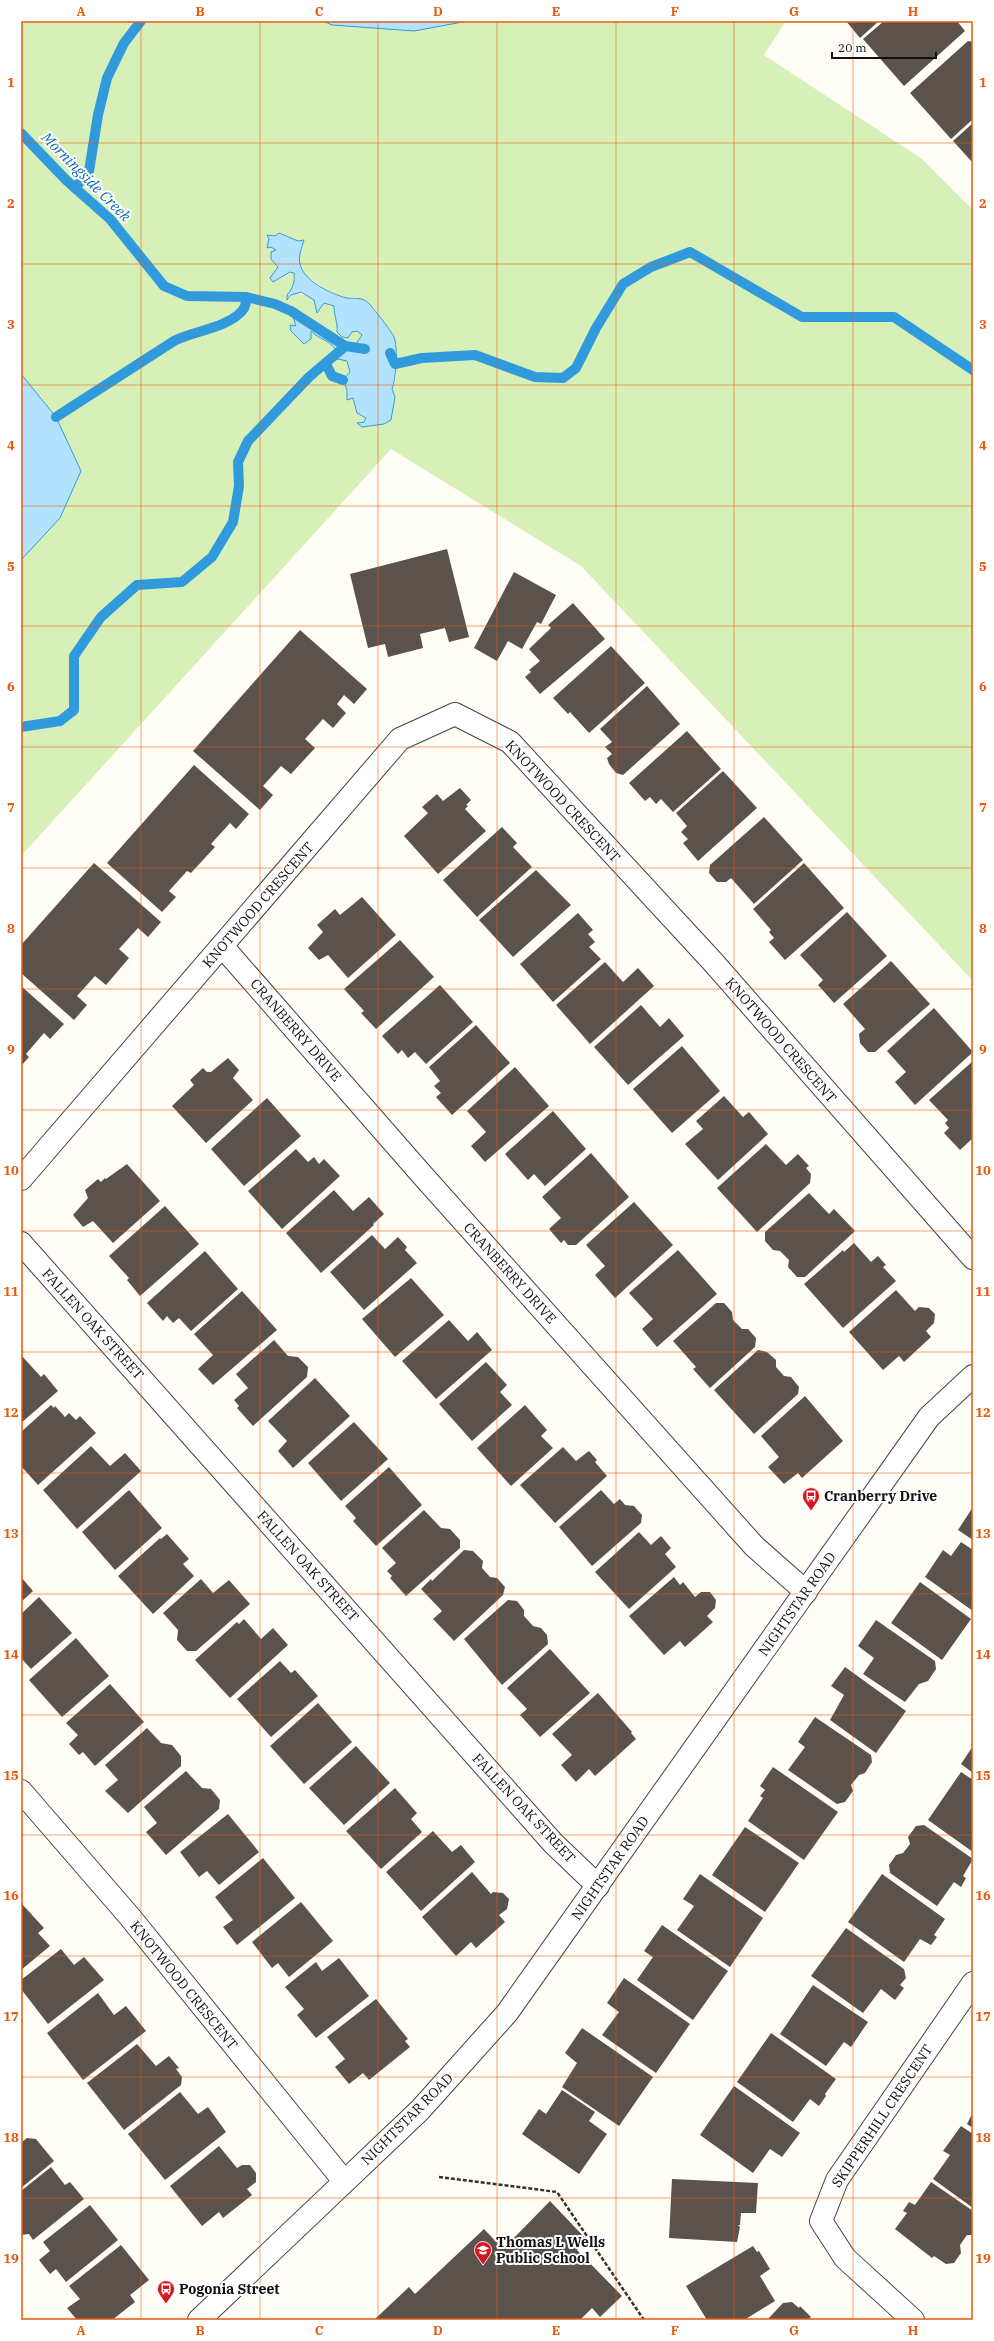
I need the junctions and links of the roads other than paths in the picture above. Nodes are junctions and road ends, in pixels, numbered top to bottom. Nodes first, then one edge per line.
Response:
1 (222, 946) junction
2 (21, 1179) edge
3 (21, 1243) edge
4 (973, 1258) edge
5 (973, 1376) edge
6 (806, 1592) junction
7 (21, 1791) edge
8 (598, 1886) junction
9 (973, 1983) edge
10 (344, 2181) junction
11 (199, 2320) edge
12 (912, 2320) edge

1 - 2 street, KNOTWOOD CRESCENT
1 - 4 street, KNOTWOOD CRESCENT
1 - 6 street, CRANBERRY DRIVE
3 - 8 street, FALLEN OAK STREET
5 - 6 street, NIGHTSTAR ROAD
6 - 8 street, NIGHTSTAR ROAD
7 - 10 street, KNOTWOOD CRESCENT
8 - 10 street, NIGHTSTAR ROAD
9 - 12 street, SKIPPERHILL CRESCENT
10 - 11 street, NIGHTSTAR ROAD

